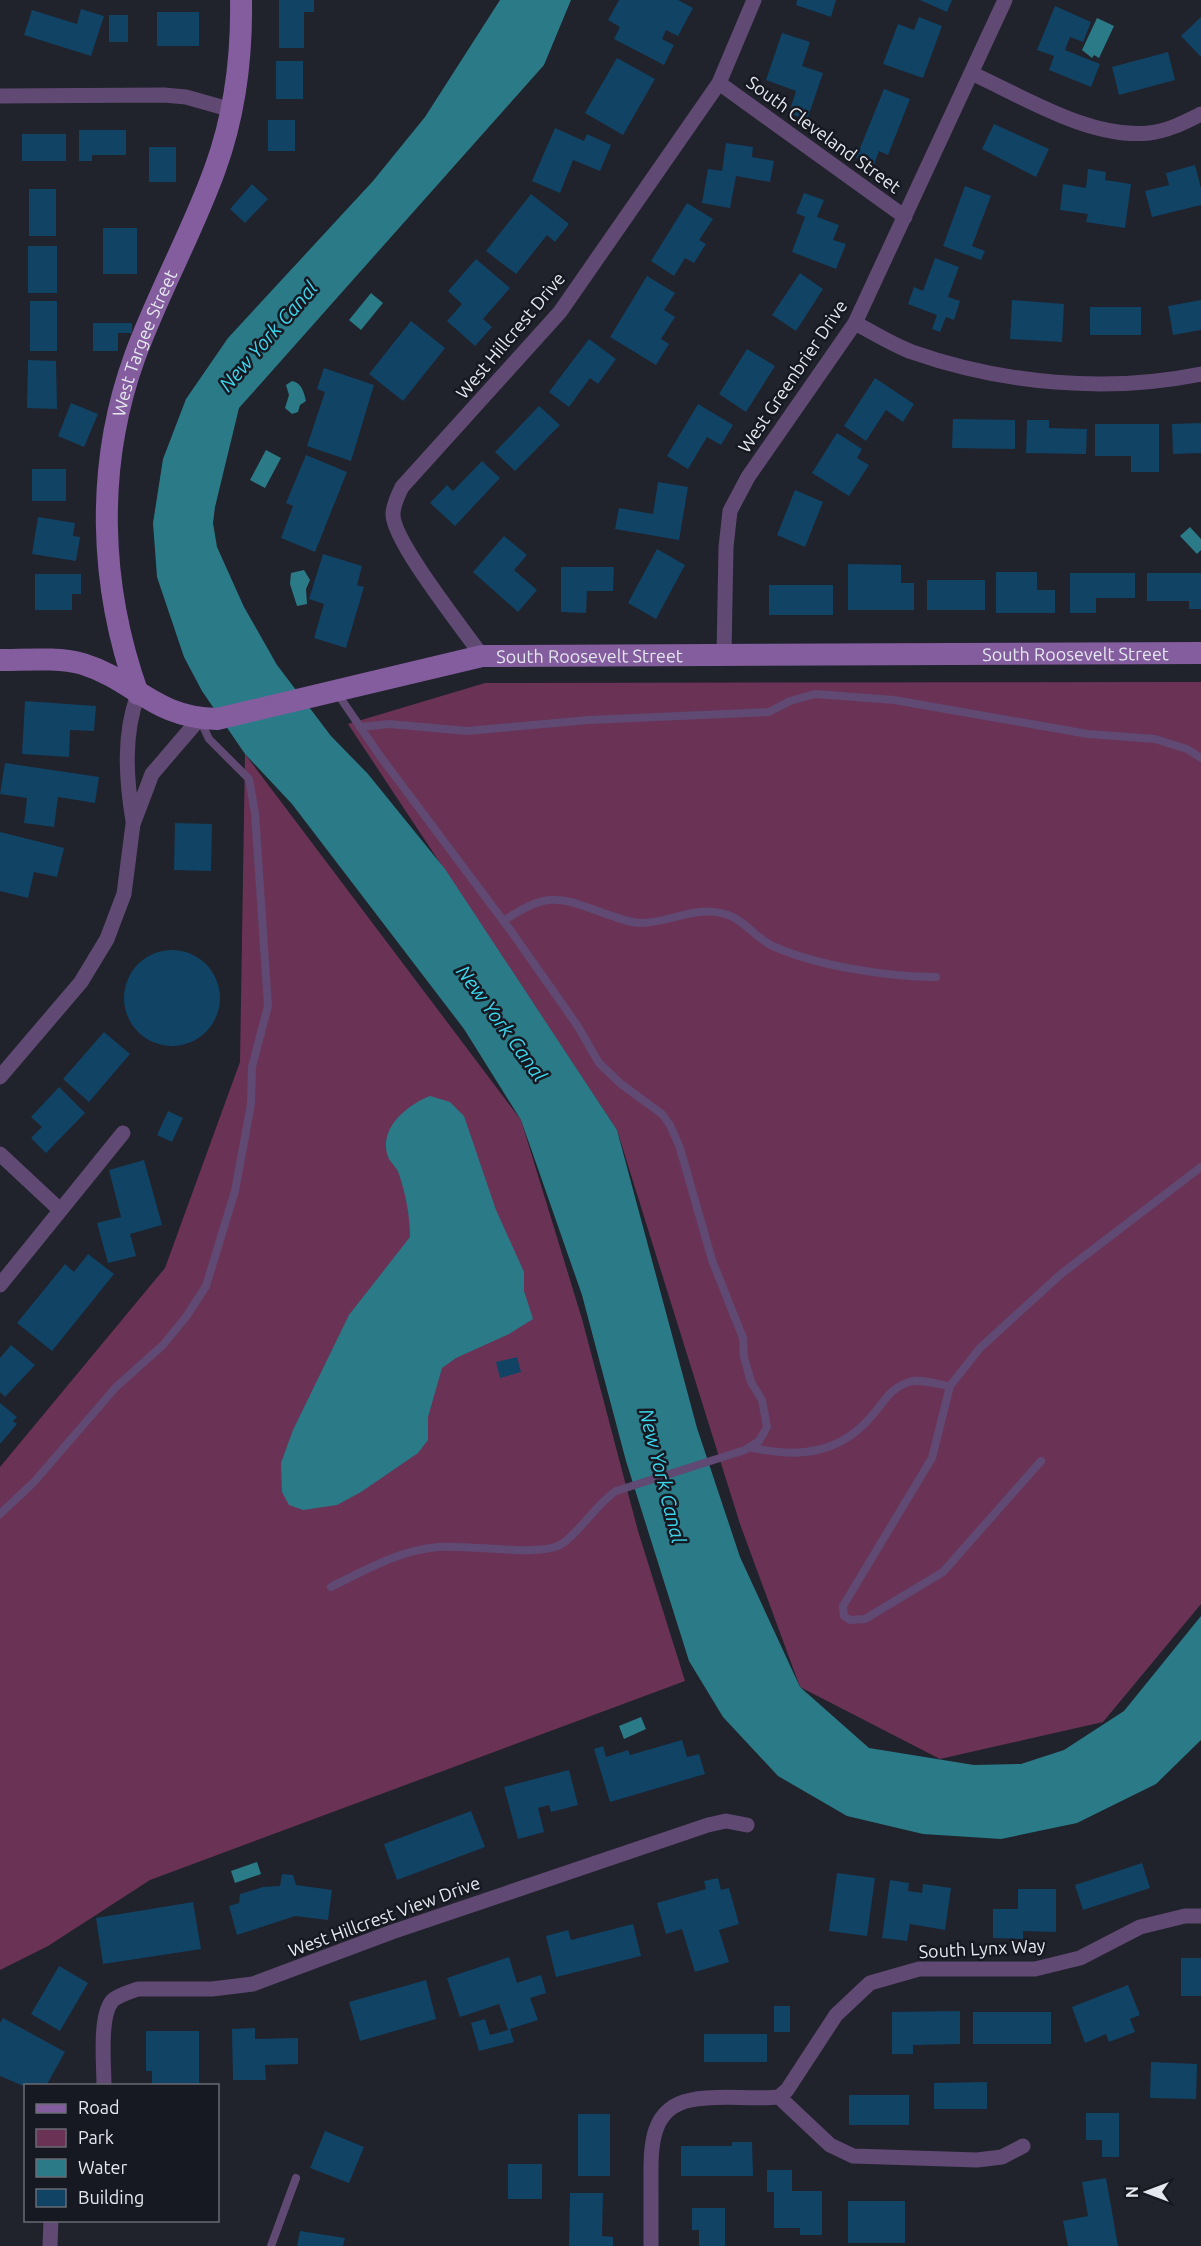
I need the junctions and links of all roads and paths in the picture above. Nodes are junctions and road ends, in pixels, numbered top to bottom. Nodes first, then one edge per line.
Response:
1 (241, 0) edge
2 (754, 0) edge
3 (1005, 0) edge
4 (971, 73) junction
5 (719, 83) junction
6 (0, 96) edge
7 (232, 110) junction
8 (1201, 114) edge
9 (905, 218) junction
10 (855, 323) junction
11 (1201, 374) edge
12 (1201, 653) edge
13 (724, 654) junction
14 (482, 656) junction
15 (0, 660) edge
16 (329, 692) junction
17 (138, 694) junction
18 (208, 718) junction
19 (360, 727) junction
20 (1201, 758) edge
21 (133, 824) junction
22 (503, 921) junction
23 (936, 977) dead end
24 (0, 1077) edge
25 (123, 1133) dead end
26 (0, 1154) edge
27 (1201, 1167) edge
28 (60, 1210) junction
29 (0, 1285) edge
30 (950, 1386) junction
31 (749, 1448) junction
32 (1041, 1461) dead end
33 (0, 1514) edge
34 (331, 1587) dead end
35 (747, 1825) dead end
36 (1201, 1916) edge
37 (104, 2084) edge
38 (779, 2097) junction
39 (1023, 2146) dead end
40 (296, 2178) dead end
41 (51, 2222) edge
42 (50, 2246) edge
43 (271, 2246) edge
44 (651, 2246) edge

1 - 7 street, West Targee Street
2 - 5 street, West Hillcrest Drive
3 - 4 street, West Greenbrier Drive
4 - 8 street
4 - 9 street, West Greenbrier Drive
5 - 9 street, South Cleveland Street
5 - 14 street, West Hillcrest Drive
6 - 7 street
7 - 17 street, West Targee Street
9 - 10 street, West Greenbrier Drive
10 - 11 street
10 - 13 street, West Greenbrier Drive
12 - 13 street, South Roosevelt Street
13 - 14 street, South Roosevelt Street
14 - 16 street, South Roosevelt Street
15 - 17 street, South Roosevelt Street
16 - 18 street, South Roosevelt Street
16 - 19 lane
17 - 18 street, South Roosevelt Street
17 - 21 street
18 - 21 street
18 - 33 lane
19 - 20 lane
19 - 22 lane
21 - 24 street
22 - 23 lane
22 - 31 lane
25 - 28 street
26 - 28 street
27 - 30 lane
28 - 29 street
30 - 31 lane
30 - 32 lane
31 - 34 lane
35 - 37 street, West Hillcrest View Drive
36 - 38 street, South Lynx Way
38 - 39 street
38 - 44 street
40 - 43 lane
41 - 42 street

